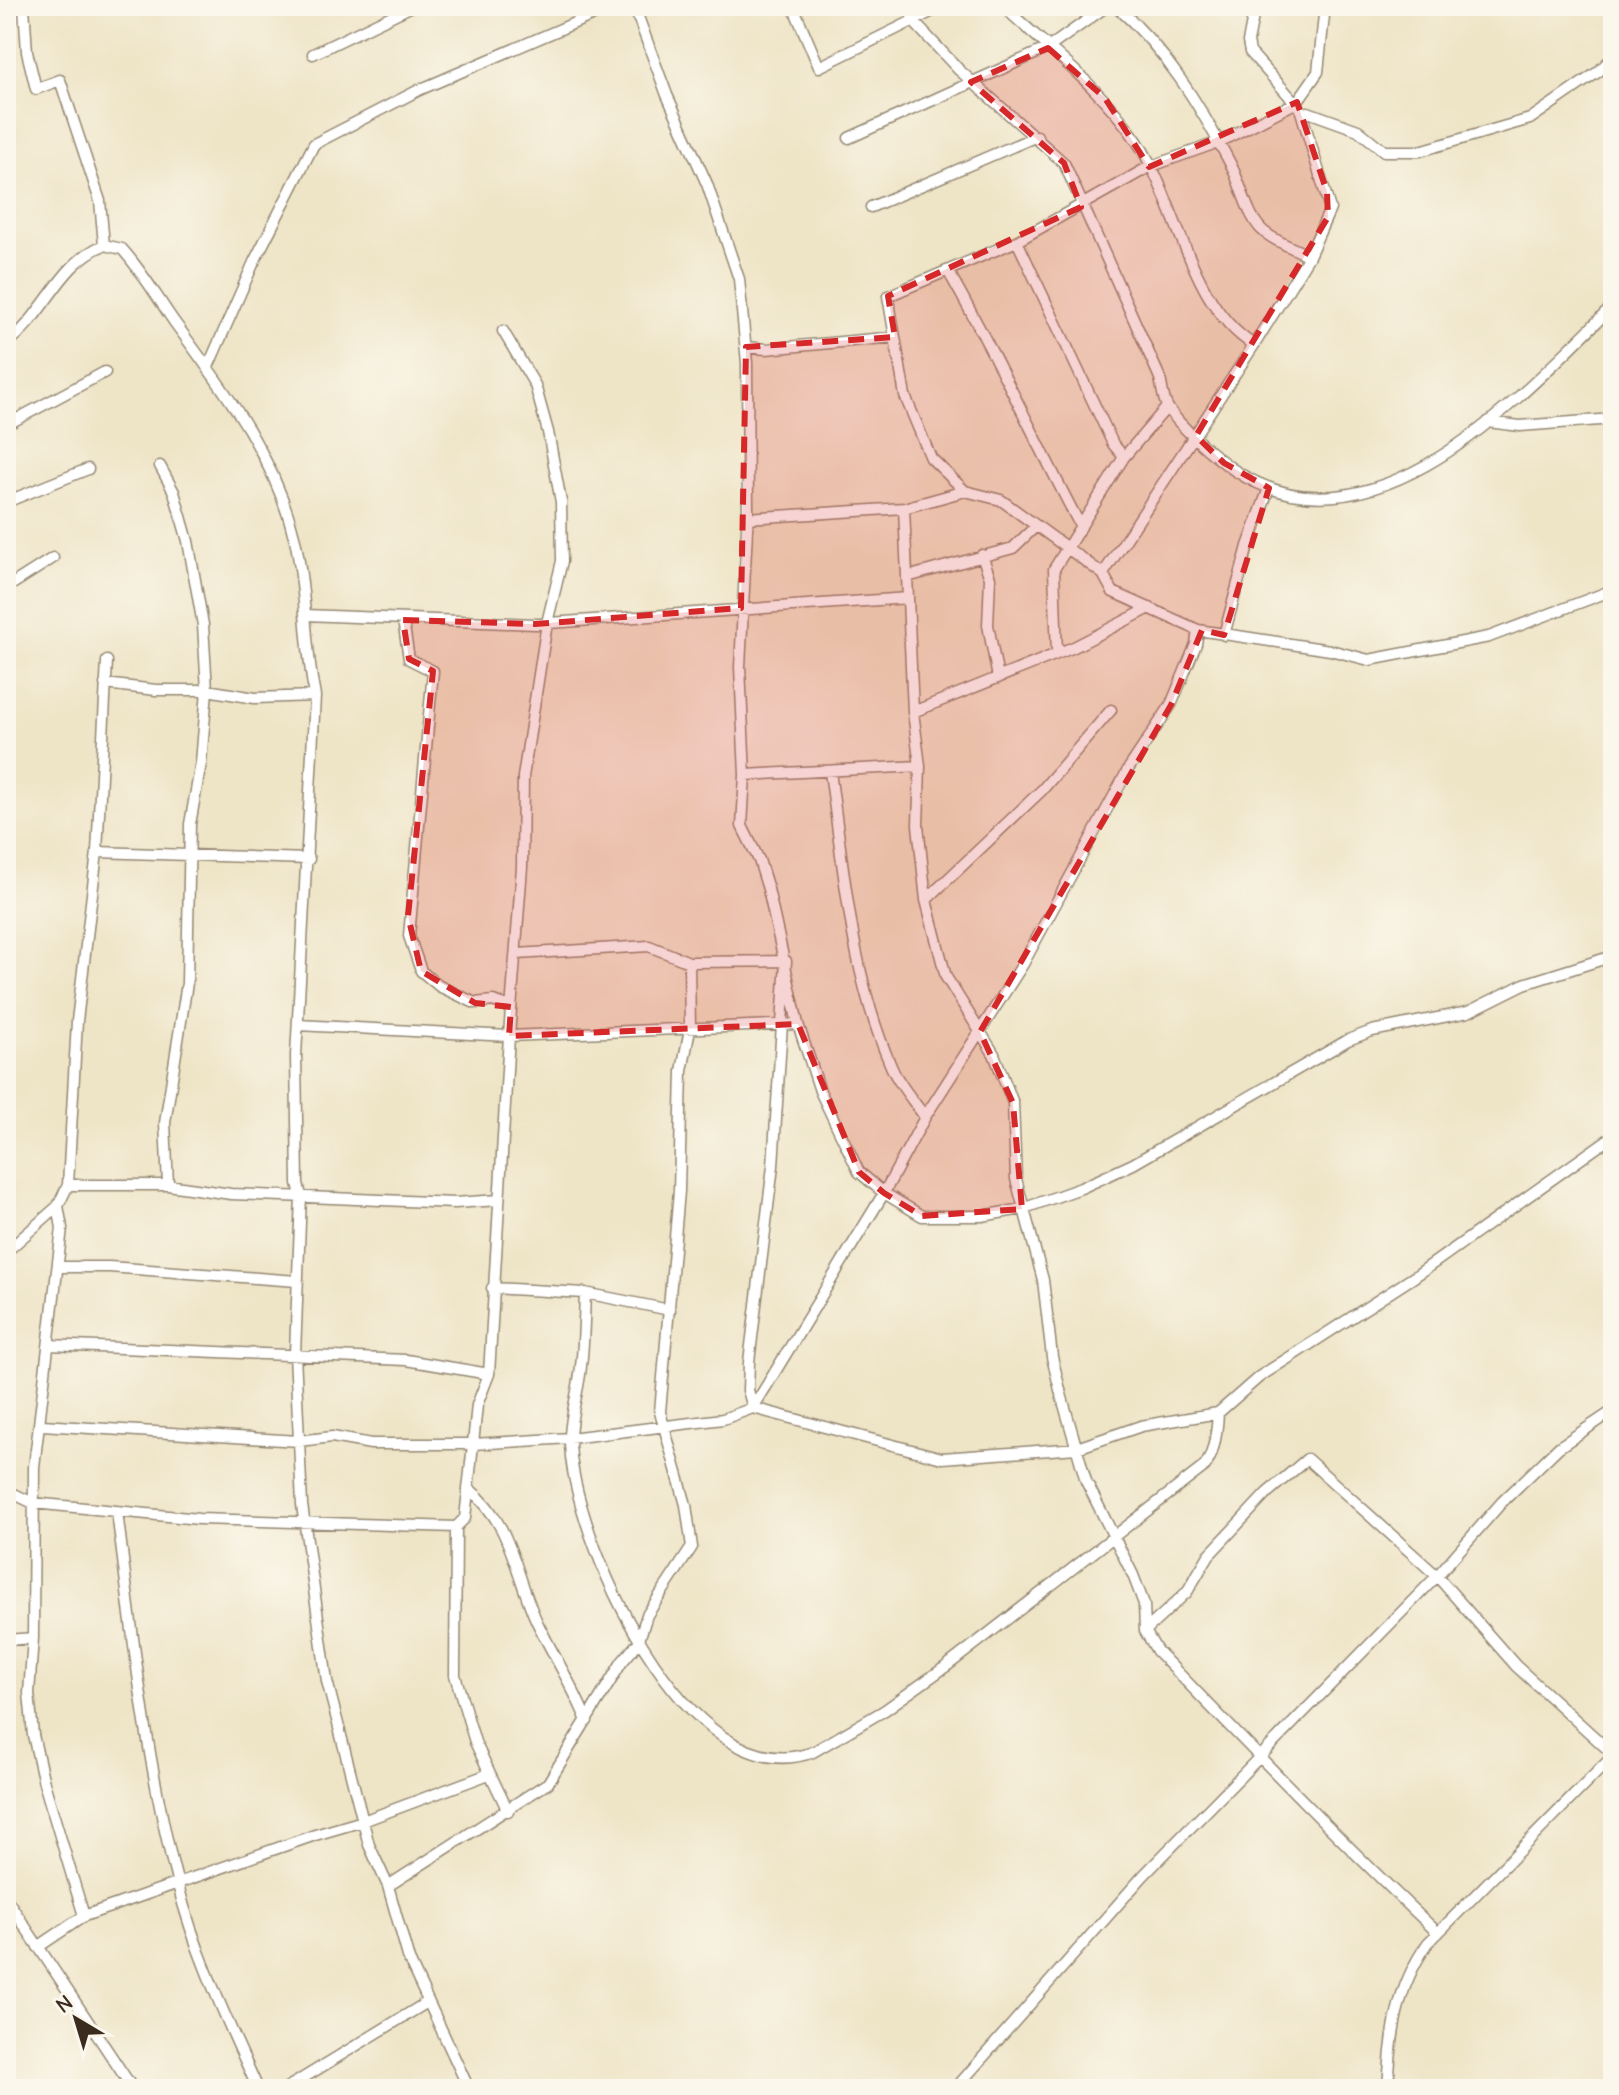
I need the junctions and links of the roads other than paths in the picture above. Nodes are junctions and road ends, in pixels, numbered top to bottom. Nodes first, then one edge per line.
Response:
1 (24, 6) edge
2 (412, 6) edge
3 (614, 6) edge
4 (634, 6) edge
5 (793, 6) edge
6 (910, 6) edge
7 (943, 6) edge
8 (1003, 6) edge
9 (1107, 6) edge
10 (1116, 6) edge
11 (1325, 6) edge
12 (1251, 7) edge
13 (913, 21) junction
14 (1048, 48) junction
15 (313, 54) dead end
16 (1613, 57) edge
17 (971, 82) junction
18 (1297, 102) junction
19 (1303, 114) junction
20 (1037, 136) junction
21 (849, 138) dead end
22 (1219, 142) junction
23 (1149, 167) junction
24 (871, 207) dead end
25 (1081, 207) junction
26 (1017, 241) junction
27 (104, 245) junction
28 (1309, 256) junction
29 (948, 271) junction
30 (1613, 306) edge
31 (503, 331) dead end
32 (895, 337) junction
33 (6, 344) edge
34 (1254, 345) junction
35 (746, 347) junction
36 (208, 367) junction
37 (105, 372) dead end
38 (1167, 407) junction
39 (1613, 419) edge
40 (1488, 422) junction
41 (6, 425) edge
42 (1196, 436) junction
43 (1124, 457) junction
44 (160, 466) dead end
45 (88, 469) dead end
46 (1269, 488) junction
47 (965, 491) junction
48 (6, 502) edge
49 (904, 508) junction
50 (747, 518) junction
51 (1035, 527) junction
52 (1081, 527) junction
53 (1066, 548) junction
54 (982, 555) junction
55 (53, 558) dead end
56 (1103, 574) junction
57 (907, 577) junction
58 (6, 588) edge
59 (1613, 590) edge
60 (908, 598) junction
61 (741, 608) junction
62 (1150, 608) junction
63 (305, 615) junction
64 (403, 620) junction
65 (547, 623) junction
66 (1198, 630) junction
67 (1224, 635) junction
68 (1057, 654) junction
69 (107, 661) dead end
70 (998, 678) junction
71 (105, 684) junction
72 (207, 690) junction
73 (315, 696) junction
74 (1111, 710) dead end
75 (913, 712) junction
76 (920, 766) junction
77 (830, 772) junction
78 (745, 775) junction
79 (97, 852) junction
80 (191, 858) junction
81 (309, 859) junction
82 (926, 900) junction
83 (517, 954) junction
84 (1613, 956) edge
85 (786, 961) junction
86 (689, 962) junction
87 (511, 1007) junction
88 (798, 1024) junction
89 (298, 1025) junction
90 (783, 1025) junction
91 (690, 1029) junction
92 (980, 1032) junction
93 (509, 1036) junction
94 (925, 1117) junction
95 (1613, 1136) edge
96 (68, 1185) junction
97 (168, 1185) junction
98 (884, 1193) junction
99 (301, 1196) junction
100 (499, 1200) junction
101 (58, 1206) junction
102 (1022, 1209) junction
103 (6, 1252) edge
104 (58, 1267) junction
105 (297, 1281) junction
106 (492, 1288) junction
107 (585, 1293) junction
108 (670, 1310) junction
109 (49, 1345) junction
110 (295, 1354) junction
111 (489, 1374) junction
112 (753, 1408) junction
113 (1613, 1411) edge
114 (1218, 1413) junction
115 (663, 1424) junction
116 (42, 1425) junction
117 (570, 1438) junction
118 (299, 1441) junction
119 (473, 1444) junction
120 (1077, 1448) junction
121 (468, 1488) junction
122 (6, 1490) edge
123 (33, 1503) junction
124 (117, 1512) junction
125 (303, 1525) junction
126 (456, 1527) junction
127 (1112, 1539) junction
128 (1437, 1576) junction
129 (1145, 1631) junction
130 (33, 1638) junction
131 (6, 1640) edge
132 (638, 1643) junction
133 (587, 1721) junction
134 (1260, 1753) junction
135 (1613, 1755) edge
136 (489, 1774) junction
137 (508, 1811) junction
138 (363, 1821) junction
139 (178, 1886) junction
140 (388, 1886) junction
141 (6, 1898) edge
142 (84, 1916) junction
143 (1438, 1933) junction
144 (38, 1947) junction
145 (426, 2003) junction
146 (126, 2087) edge
147 (258, 2089) edge
148 (285, 2089) edge
149 (469, 2089) edge
150 (955, 2089) edge
151 (1388, 2089) edge

1 - 27 street
2 - 15 street
3 - 36 street
4 - 35 street
5 - 13 street
6 - 13 street
7 - 13 street
8 - 14 street
9 - 14 street
10 - 22 street
11 - 18 street
12 - 18 street
13 - 17 street
14 - 17 street
14 - 23 street
16 - 19 street
17 - 20 street
17 - 21 street
18 - 19 street
18 - 22 street
19 - 28 street
20 - 24 street
20 - 25 street
22 - 23 street
22 - 28 street
23 - 25 street
23 - 34 street
25 - 26 street
25 - 38 street
26 - 29 street
26 - 43 street
27 - 33 street
27 - 36 street
28 - 34 street
29 - 32 street
29 - 52 street
30 - 40 street
31 - 65 street
32 - 35 street
32 - 47 street
34 - 42 street
35 - 50 street
36 - 63 street
37 - 41 street
38 - 42 street
38 - 43 street
39 - 40 street
40 - 46 street
42 - 46 street
42 - 56 street
43 - 52 street
44 - 72 street
45 - 48 street
46 - 67 street
47 - 49 street
47 - 51 street
49 - 50 street
49 - 57 street
50 - 61 street
51 - 53 street
51 - 54 street
52 - 53 street
53 - 56 street
53 - 68 street
54 - 57 street
54 - 70 street
55 - 58 street
56 - 62 street
57 - 60 street
59 - 67 street
60 - 61 street
60 - 75 street
61 - 65 street
61 - 78 street
62 - 66 street
62 - 68 street
63 - 64 street
63 - 73 street
64 - 65 street
64 - 87 street
65 - 83 street
66 - 67 street
66 - 92 street
68 - 70 street
69 - 71 street
70 - 75 street
71 - 72 street
71 - 79 street
72 - 73 street
72 - 80 street
73 - 81 street
74 - 82 street
75 - 76 street
76 - 77 street
76 - 82 street
77 - 78 street
77 - 94 street
78 - 85 street
79 - 80 street
79 - 96 street
80 - 81 street
80 - 97 street
81 - 89 street
82 - 92 street
83 - 86 street
83 - 87 street
84 - 102 street
85 - 86 street
85 - 88 street
85 - 90 street
86 - 91 street
87 - 93 street
88 - 90 street
88 - 98 street
89 - 93 street
89 - 99 street
90 - 91 street
90 - 112 street
91 - 93 street
91 - 108 street
92 - 94 street
92 - 102 street
93 - 100 street
94 - 98 street
95 - 114 street
96 - 97 street
96 - 101 street
97 - 99 street
98 - 102 street
98 - 112 street
99 - 100 street
99 - 105 street
100 - 106 street
101 - 103 street
101 - 104 street
102 - 120 street
104 - 105 street
104 - 109 street
105 - 110 street
106 - 107 street
106 - 111 street
107 - 108 street
107 - 117 street
108 - 115 street
109 - 110 street
109 - 116 street
110 - 111 street
110 - 118 street
111 - 119 street
112 - 115 street
112 - 120 street
113 - 128 street
114 - 120 street
114 - 127 street
115 - 117 street
115 - 132 street
116 - 118 street
116 - 123 street
117 - 119 street
117 - 132 street
118 - 119 street
118 - 125 street
119 - 121 street
120 - 127 street
121 - 126 street
121 - 133 street
122 - 123 street
123 - 124 street
123 - 130 street
124 - 125 street
124 - 139 street
125 - 126 street
125 - 138 street
126 - 136 street
127 - 129 street
127 - 132 street
128 - 129 street
128 - 134 street
128 - 135 street
129 - 134 street
130 - 131 street
130 - 142 street
132 - 133 street
133 - 137 street
134 - 143 street
134 - 150 street
135 - 143 street
136 - 137 street
136 - 138 street
137 - 140 street
138 - 139 street
138 - 140 street
139 - 142 street
139 - 147 street
140 - 145 street
141 - 144 street
142 - 144 street
143 - 151 street
144 - 146 street
145 - 148 street
145 - 149 street

